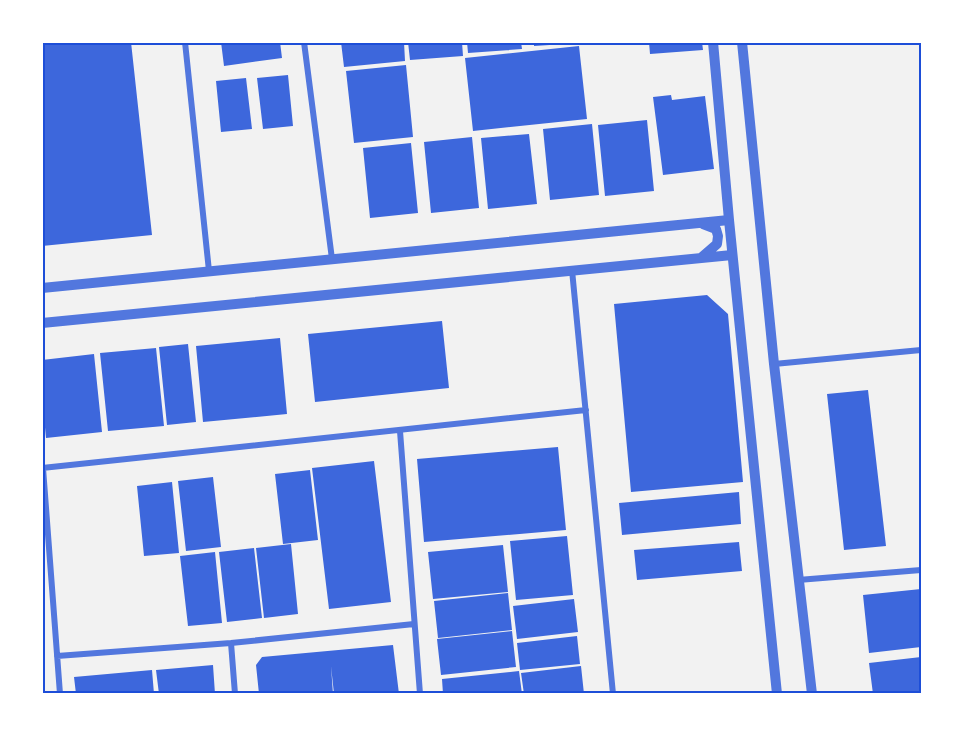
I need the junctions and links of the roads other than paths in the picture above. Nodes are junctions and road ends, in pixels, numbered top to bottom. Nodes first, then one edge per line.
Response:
1 (185, 42) edge
2 (304, 42) edge
3 (713, 42) edge
4 (742, 42) edge
5 (729, 220) junction
6 (697, 223) junction
7 (732, 255) junction
8 (702, 258) junction
9 (332, 259) junction
10 (572, 270) junction
11 (209, 271) junction
12 (42, 288) edge
13 (42, 323) edge
14 (921, 350) edge
15 (774, 364) junction
16 (586, 410) junction
17 (400, 431) junction
18 (43, 468) edge
19 (921, 570) edge
20 (797, 580) junction
21 (414, 624) junction
22 (231, 643) junction
23 (57, 656) junction
24 (60, 694) edge
25 (235, 694) edge
26 (420, 694) edge
27 (613, 694) edge
28 (777, 694) edge
29 (812, 694) edge

1 - 11 street
2 - 9 street
3 - 5 street
4 - 15 street
5 - 6 street
5 - 7 street
6 - 8 street
6 - 9 street
7 - 8 street
7 - 28 street
8 - 10 street
9 - 11 street
10 - 13 street
10 - 16 street
11 - 12 street
14 - 15 street
15 - 20 street
16 - 17 street
16 - 27 street
17 - 18 street
17 - 21 street
18 - 23 street
19 - 20 street
20 - 29 street
21 - 22 street
21 - 26 street
22 - 23 street
22 - 25 street
23 - 24 street

